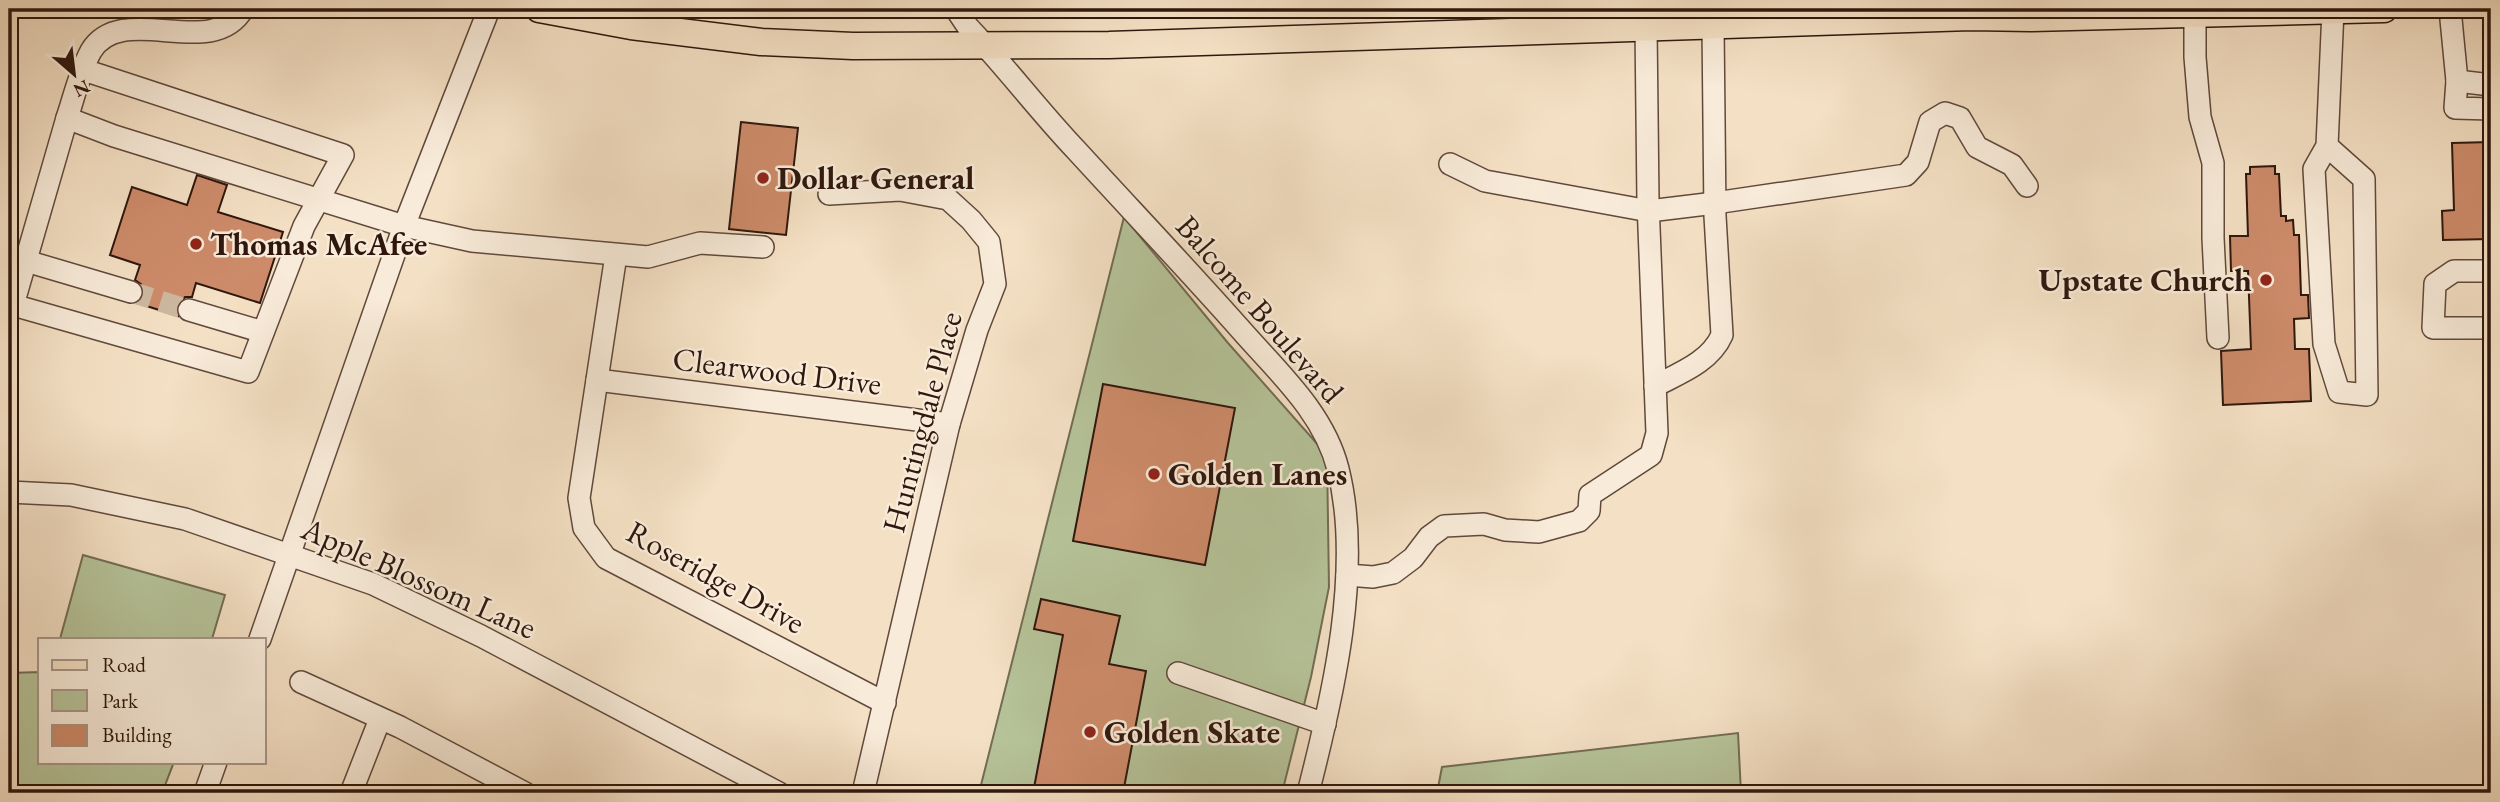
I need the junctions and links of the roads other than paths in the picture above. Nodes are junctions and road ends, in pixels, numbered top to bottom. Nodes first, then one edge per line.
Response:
1 (243, 9) edge
2 (489, 9) edge
3 (539, 9) edge
4 (956, 9) edge
5 (2384, 9) edge
6 (2449, 9) edge
7 (2333, 10) edge
8 (2245, 11) edge
9 (2202, 12) edge
10 (1970, 13) edge
11 (1683, 17) edge
12 (1713, 26) junction
13 (1646, 27) junction
14 (986, 47) junction
15 (84, 70) junction
16 (2457, 81) junction
17 (2491, 85) edge
18 (2491, 109) edge
19 (68, 118) junction
20 (2327, 146) junction
21 (1450, 164) dead end
22 (2027, 186) dead end
23 (829, 194) dead end
24 (320, 198) junction
25 (1715, 203) junction
26 (1649, 211) junction
27 (404, 226) junction
28 (763, 247) dead end
29 (615, 255) junction
30 (26, 261) junction
31 (2491, 271) edge
32 (131, 292) tunnel mouth
33 (188, 310) tunnel mouth
34 (2491, 328) edge
35 (263, 332) junction
36 (2218, 338) dead end
37 (597, 380) junction
38 (1655, 386) junction
39 (948, 424) junction
40 (9, 492) edge
41 (291, 555) junction
42 (1347, 575) junction
43 (260, 638) edge
44 (1178, 673) dead end
45 (301, 682) dead end
46 (885, 703) junction
47 (380, 719) junction
48 (1325, 724) junction
49 (215, 764) edge
50 (205, 793) edge
51 (351, 793) edge
52 (525, 793) edge
53 (779, 793) edge
54 (863, 793) edge
55 (1308, 793) edge

1 - 15 street
2 - 27 street
3 - 14 main road
4 - 14 street, Balcome Boulevard
5 - 7 main road
6 - 16 street
7 - 8 main road
7 - 20 street
8 - 9 main road
9 - 10 main road
9 - 36 street
10 - 12 main road
11 - 12 main road
11 - 13 main road
12 - 25 street
13 - 14 main road
13 - 26 street
14 - 42 street, Balcome Boulevard
15 - 19 street
15 - 24 street
16 - 17 street
16 - 18 street
19 - 24 street
19 - 30 street
20 - 20 street
21 - 26 street
22 - 25 street
23 - 39 street, Huntingdale Place
24 - 27 street
24 - 35 street
25 - 26 street
25 - 38 street
26 - 38 street
27 - 29 street
27 - 41 street
28 - 29 street
29 - 37 street, Roseridge Drive
30 - 32 street
30 - 35 street
31 - 34 street
33 - 35 street
37 - 39 street, Clearwood Drive
37 - 46 street, Roseridge Drive
38 - 42 street
39 - 46 street, Huntingdale Place
40 - 41 street, Apple Blossom Lane
41 - 43 street
41 - 53 street, Apple Blossom Lane
42 - 48 street, Balcome Boulevard
44 - 48 street
45 - 47 street
46 - 54 street, Huntingdale Place
47 - 51 street
47 - 52 street
48 - 55 street, Balcome Boulevard
49 - 50 street

